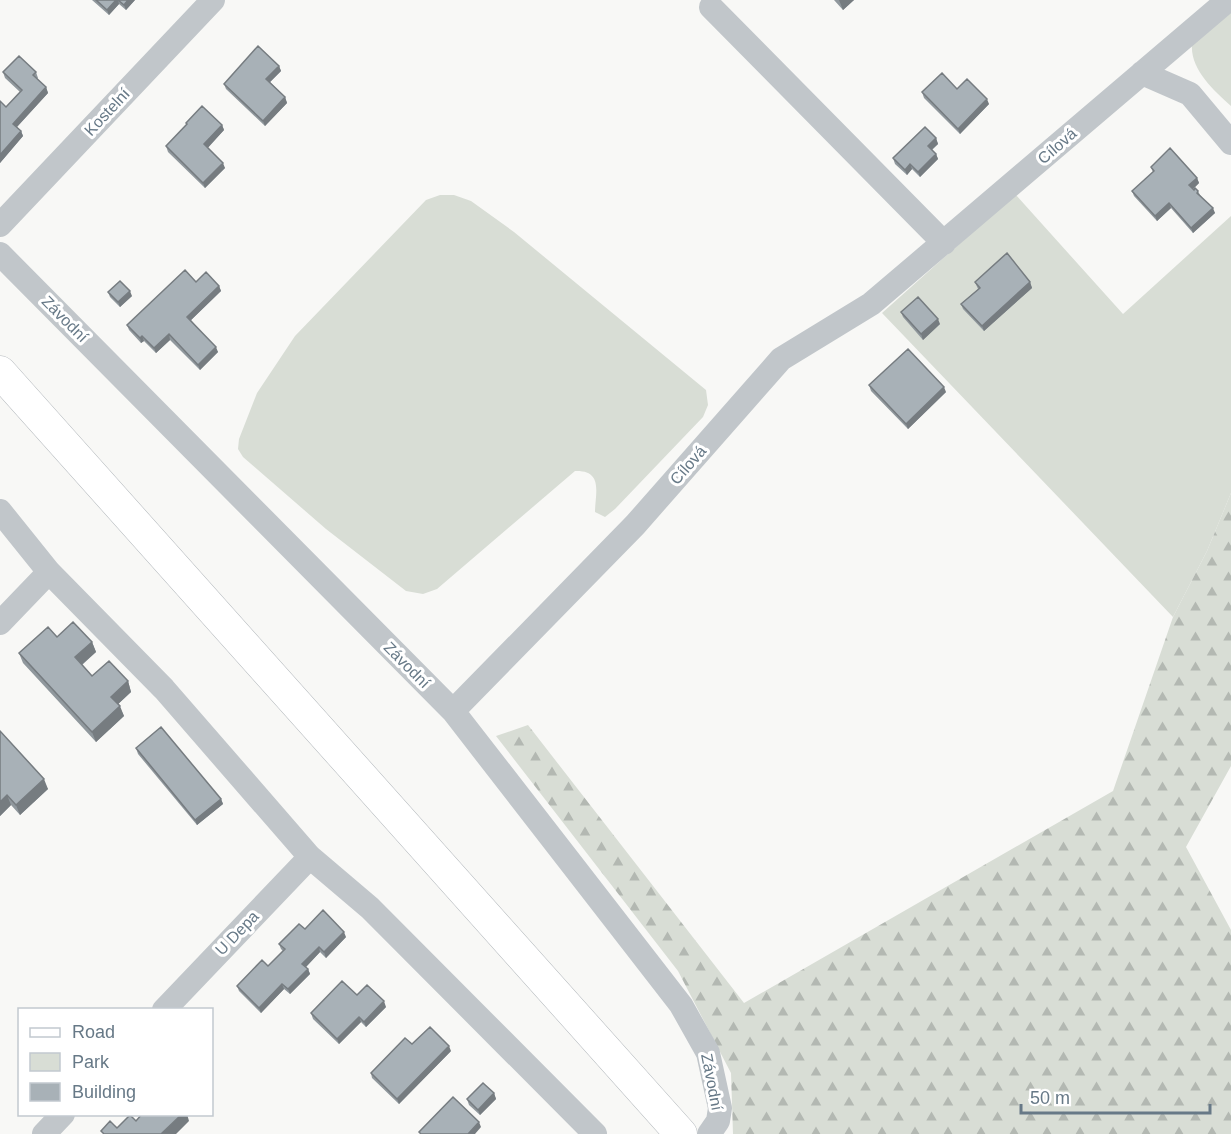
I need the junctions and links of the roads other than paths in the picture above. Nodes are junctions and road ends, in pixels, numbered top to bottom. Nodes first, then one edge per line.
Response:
1 (213, 0) edge
2 (1228, 0) edge
3 (711, 7) dead end
4 (1142, 73) junction
5 (1231, 143) edge
6 (0, 225) edge
7 (944, 243) junction
8 (0, 254) edge
9 (0, 372) edge
10 (0, 511) edge
11 (49, 572) junction
12 (0, 623) edge
13 (453, 711) junction
14 (310, 857) junction
15 (166, 1008) edge
16 (61, 1116) edge
17 (44, 1134) edge
18 (595, 1134) edge
19 (681, 1134) edge
20 (709, 1134) edge

1 - 6 street, Kostelní
2 - 4 street, Cílová
3 - 7 street
4 - 5 street
4 - 7 street, Cílová
7 - 13 street, Cílová
8 - 13 street, Závodní
9 - 19 main road
10 - 11 street
11 - 12 street
11 - 14 street
13 - 20 street, Závodní
14 - 15 street, U Depa
14 - 18 street
16 - 17 street

